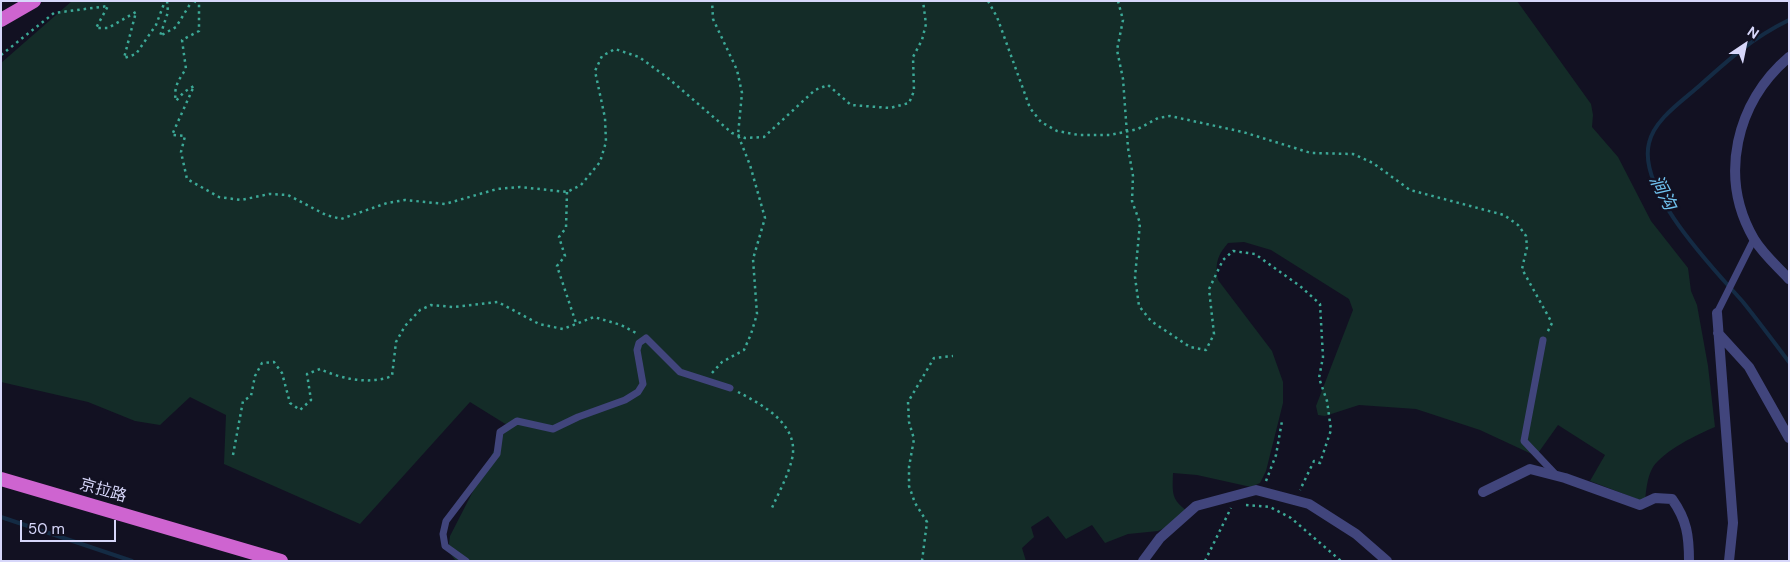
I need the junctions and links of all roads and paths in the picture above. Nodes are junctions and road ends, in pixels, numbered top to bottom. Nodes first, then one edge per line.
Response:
1 (34, 1) edge
2 (166, 1) edge
3 (193, 1) edge
4 (712, 1) edge
5 (923, 1) edge
6 (988, 1) edge
7 (1118, 1) edge
8 (1, 20) edge
9 (1, 55) edge
10 (1789, 57) edge
11 (1128, 131) junction
12 (738, 136) junction
13 (567, 192) junction
14 (1754, 239) junction
15 (1789, 279) edge
16 (1717, 313) joint
17 (576, 324) junction
18 (1718, 333) junction
19 (646, 338) junction
20 (1543, 340) joint
21 (953, 356) dead end
22 (703, 381) junction
23 (730, 388) joint
24 (1282, 421) dead end
25 (1789, 438) edge
26 (233, 455) dead end
27 (1557, 476) junction
28 (1, 479) edge
29 (1262, 492) junction
30 (1482, 492) dead end
31 (1295, 500) junction
32 (1208, 503) junction
33 (1242, 505) dead end
34 (771, 510) dead end
35 (282, 561) edge
36 (466, 561) edge
37 (922, 561) edge
38 (1143, 561) edge
39 (1205, 561) edge
40 (1341, 561) edge
41 (1388, 561) edge
42 (1689, 561) edge
43 (1729, 561) edge

1 - 8 highway
2 - 3 path
2 - 9 path
3 - 13 path
4 - 12 path
5 - 12 path
6 - 11 path
7 - 11 path
10 - 14 street
11 - 20 path
11 - 31 path
12 - 13 path
12 - 22 path
13 - 17 path
14 - 15 street
14 - 16 lane
16 - 18 street
17 - 19 path
17 - 26 path
18 - 25 street
18 - 43 street
19 - 22 lane
19 - 36 lane
20 - 27 lane
21 - 37 path
22 - 23 lane
23 - 34 path
24 - 29 path
27 - 30 street
27 - 42 street
28 - 35 highway, 京拉路
29 - 31 street
29 - 32 street
31 - 41 street
32 - 38 street
32 - 39 path
33 - 40 path

